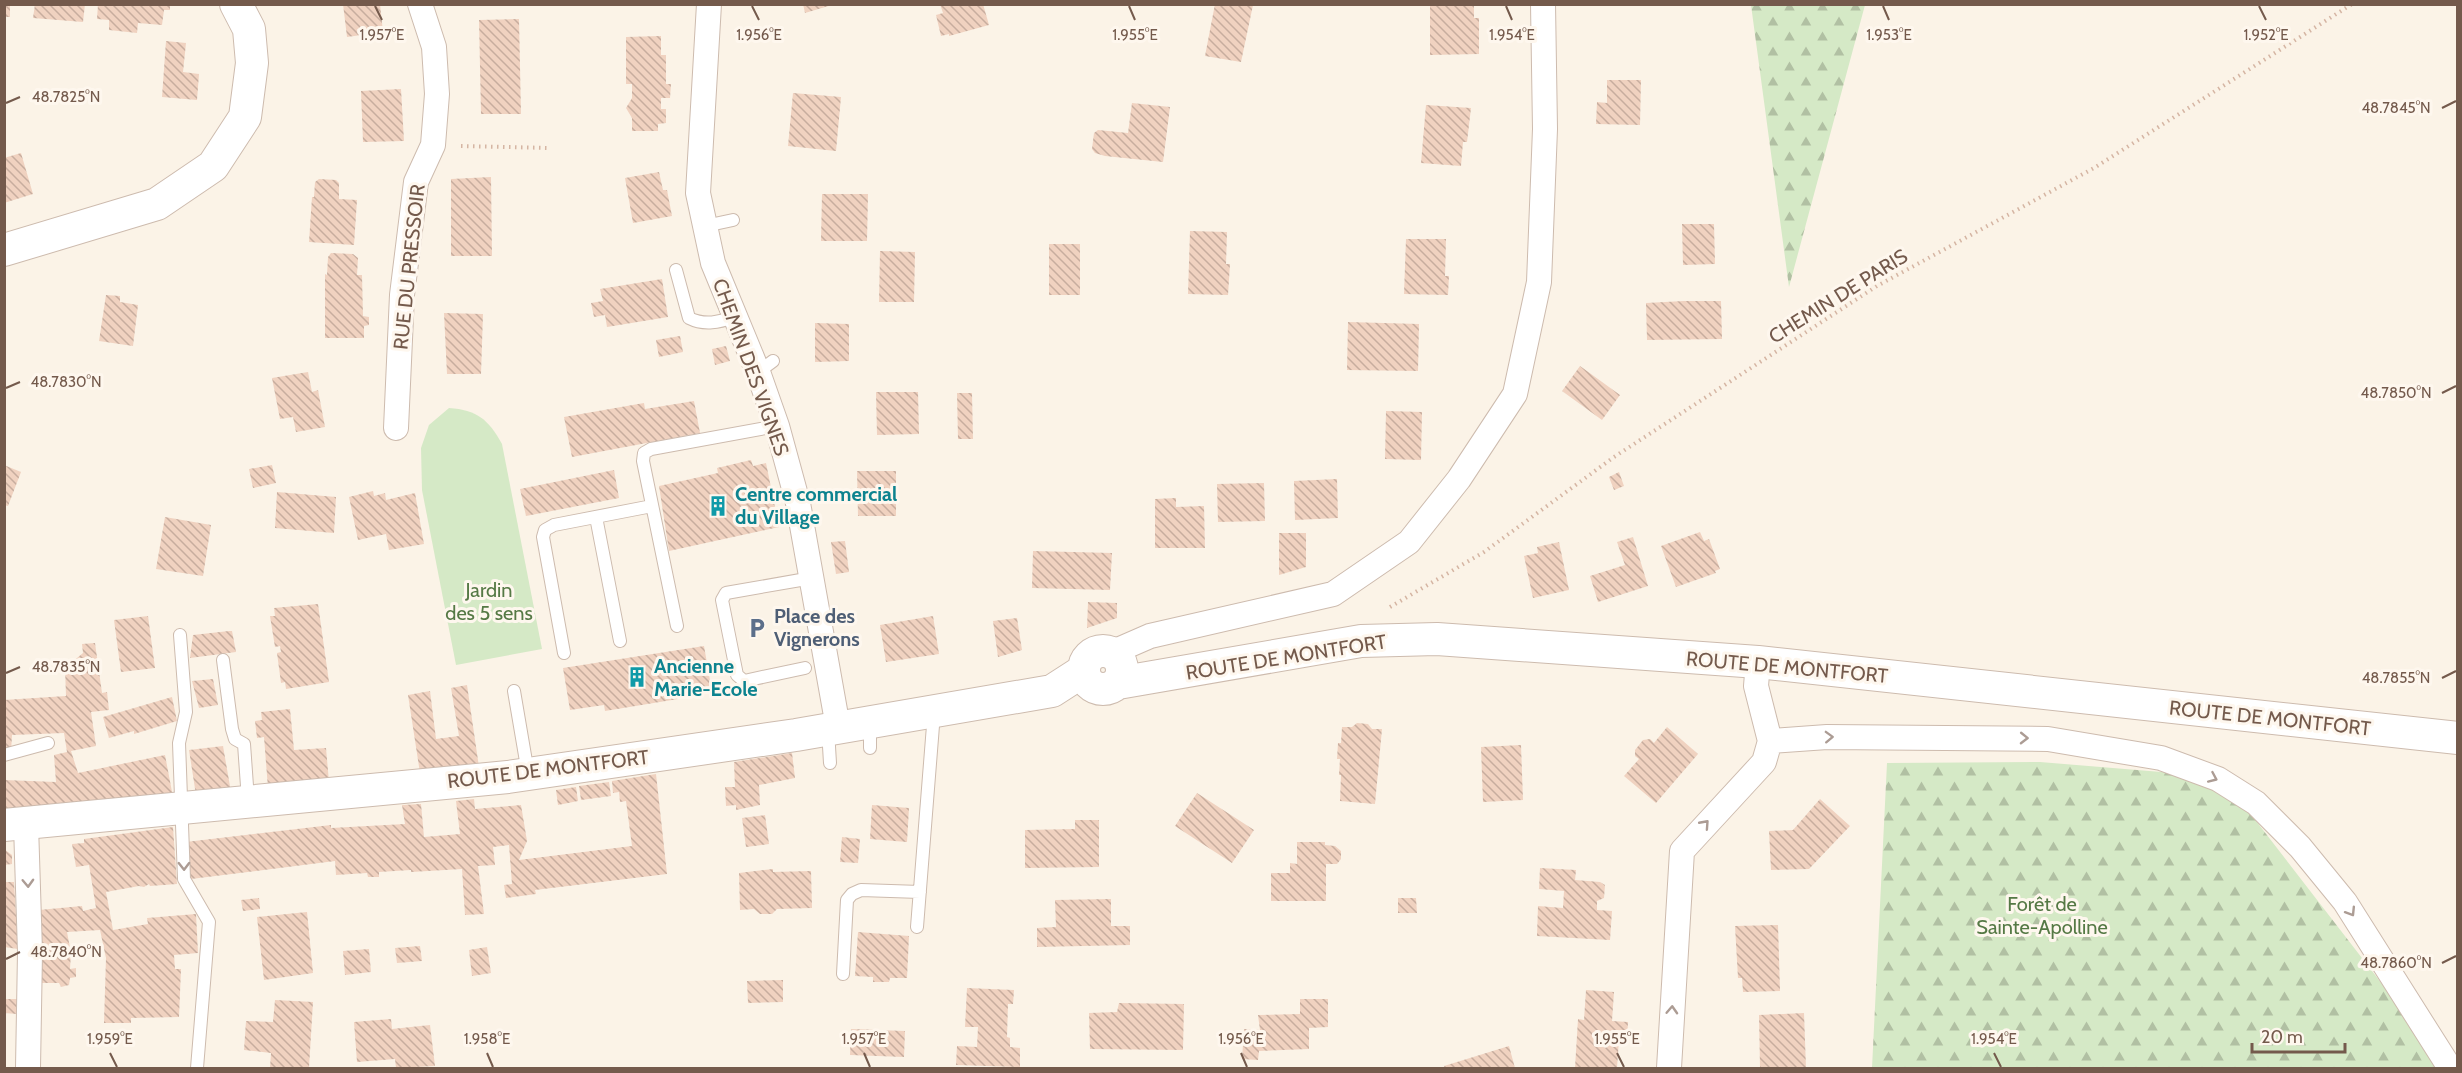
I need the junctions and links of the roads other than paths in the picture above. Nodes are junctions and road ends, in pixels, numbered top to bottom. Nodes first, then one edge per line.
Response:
1 (236, 4) edge
2 (420, 4) edge
3 (709, 4) edge
4 (1543, 4) edge
5 (734, 220) dead end
6 (705, 226) junction
7 (4, 250) edge
8 (676, 270) dead end
9 (735, 317) junction
10 (777, 426) junction
11 (396, 428) dead end
12 (652, 506) junction
13 (596, 517) junction
14 (812, 578) junction
15 (677, 626) dead end
16 (180, 635) dead end
17 (620, 641) dead end
18 (564, 653) dead end
19 (1111, 653) junction
20 (223, 660) dead end
21 (1758, 663) junction
22 (805, 668) dead end
23 (1083, 671) junction
24 (1118, 683) junction
25 (514, 691) dead end
26 (935, 711) junction
27 (833, 728) junction
28 (2457, 738) edge
29 (1770, 741) junction
30 (48, 743) dead end
31 (4, 755) edge
32 (830, 763) dead end
33 (528, 774) junction
34 (248, 801) junction
35 (183, 808) junction
36 (15, 825) edge
37 (921, 892) junction
38 (917, 927) dead end
39 (843, 974) dead end
40 (28, 1068) edge
41 (197, 1068) edge
42 (1669, 1068) edge
43 (2450, 1068) edge

1 - 7 street
2 - 11 street, RUE DU PRESSOIR
3 - 6 street, CHEMIN DES VIGNES
4 - 19 street
5 - 6 lane
6 - 9 street, CHEMIN DES VIGNES
8 - 9 lane
9 - 10 street, CHEMIN DES VIGNES
10 - 12 lane
10 - 14 street, CHEMIN DES VIGNES
12 - 13 lane
12 - 15 lane
13 - 17 lane
13 - 18 lane
14 - 22 lane
14 - 27 street, CHEMIN DES VIGNES
16 - 35 lane
19 - 23 street, ROUTE DE MONTFORT
19 - 24 street
20 - 34 lane
21 - 24 street, ROUTE DE MONTFORT
21 - 28 street, ROUTE DE MONTFORT
21 - 29 street
23 - 24 street, ROUTE DE MONTFORT
23 - 26 street, ROUTE DE MONTFORT
25 - 33 lane
26 - 27 street, ROUTE DE MONTFORT
26 - 37 lane
27 - 32 lane
27 - 33 street, ROUTE DE MONTFORT
42 -> 29 street
29 -> 43 street
30 - 31 lane
33 - 34 street, ROUTE DE MONTFORT
34 - 35 street, ROUTE DE MONTFORT
35 - 36 street, ROUTE DE MONTFORT
35 -> 41 lane
36 -> 40 street
37 - 38 lane
37 - 39 lane

